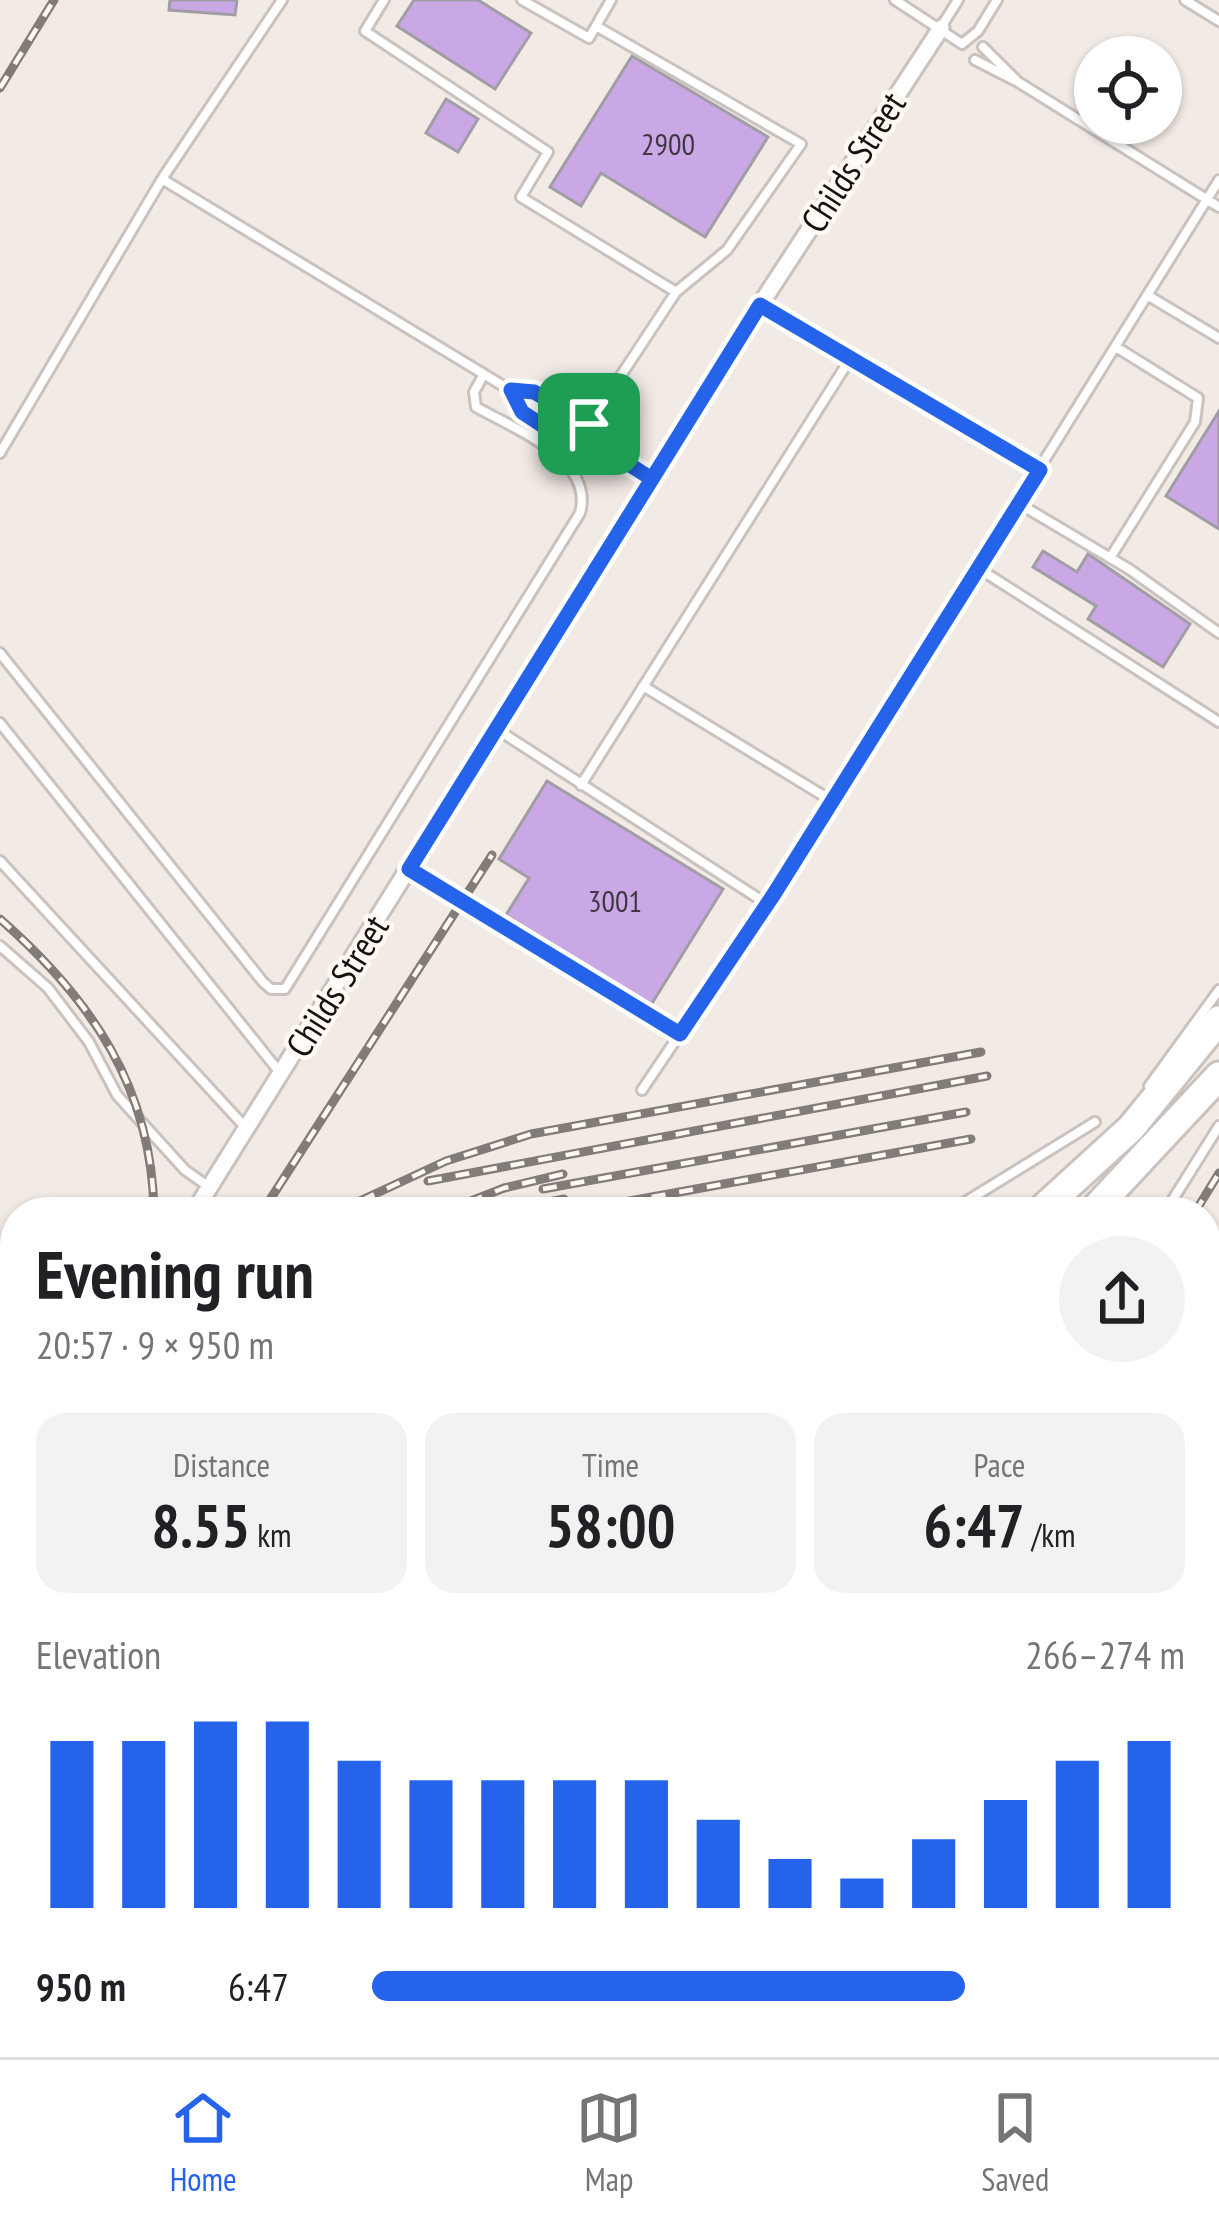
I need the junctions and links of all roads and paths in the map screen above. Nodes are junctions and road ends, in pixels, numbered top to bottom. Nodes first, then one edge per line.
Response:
1 (281, 0) edge
2 (384, 0) edge
3 (522, 0) edge
4 (611, 0) edge
5 (895, 0) edge
6 (958, 0) edge
7 (998, 0) edge
8 (1185, 0) edge
9 (1219, 21) edge
10 (596, 26) junction
11 (940, 28) junction
12 (982, 47) dead end
13 (975, 60) dead end
14 (1018, 82) junction
15 (162, 179) junction
16 (1219, 179) edge
17 (1207, 199) junction
18 (1219, 207) edge
19 (676, 292) junction
20 (1147, 296) junction
21 (760, 305) junction
22 (1219, 338) edge
23 (1115, 347) junction
24 (850, 359) junction
25 (484, 374) junction
26 (511, 390) junction
27 (589, 424) junction
28 (0, 454) edge
29 (619, 458) junction
30 (1040, 470) junction
31 (652, 479) junction
32 (1018, 503) junction
33 (1110, 558) junction
34 (978, 568) junction
35 (1219, 633) edge
36 (0, 653) edge
37 (643, 686) junction
38 (1219, 722) edge
39 (0, 723) edge
40 (497, 729) junction
41 (581, 785) junction
42 (832, 801) junction
43 (0, 861) edge
44 (409, 869) junction
45 (767, 904) junction
46 (0, 946) edge
47 (1219, 990) edge
48 (1219, 1020) edge
49 (680, 1034) junction
50 (282, 1075) junction
51 (1219, 1076) edge
52 (642, 1090) dead end
53 (1095, 1122) dead end
54 (1219, 1126) edge
55 (246, 1128) junction
56 (1114, 1145) junction
57 (209, 1188) junction
58 (203, 1197) edge
59 (973, 1197) edge
60 (1056, 1197) edge
61 (1106, 1197) edge
62 (1174, 1197) edge

1 - 15 lane
2 - 19 lane
3 - 10 lane
4 - 10 lane
5 - 11 lane
6 - 11 lane
7 - 11 lane
8 - 9 lane
10 - 19 lane
11 - 21 street, Childs Street
12 - 14 lane
13 - 14 lane
14 - 17 lane
15 - 25 lane
15 - 28 lane
16 - 17 lane
17 - 18 lane
17 - 20 lane
19 - 27 lane
20 - 22 lane
20 - 23 lane
21 - 24 lane
21 - 31 street, Childs Street
23 - 30 lane
23 - 33 lane
24 - 30 lane
24 - 37 lane
25 - 26 lane
25 - 36 lane
26 - 27 lane
26 - 29 lane
27 - 29 lane
29 - 31 lane
30 - 32 lane
31 - 40 street, Childs Street
32 - 33 lane
32 - 34 lane
33 - 35 lane
34 - 38 lane
34 - 42 lane
37 - 41 lane
37 - 42 lane
39 - 50 lane
40 - 41 lane
40 - 44 street, Childs Street
41 - 45 lane
42 - 45 lane
43 - 55 lane
44 - 49 lane
44 - 50 street, Childs Street
45 - 49 lane
46 - 57 lane
47 - 56 lane
48 - 56 highway
49 - 52 lane
50 - 55 street, Childs Street
51 - 61 highway
53 - 59 lane
54 - 62 lane
55 - 57 street, Childs Street
56 - 60 highway
57 - 58 street, Childs Street

